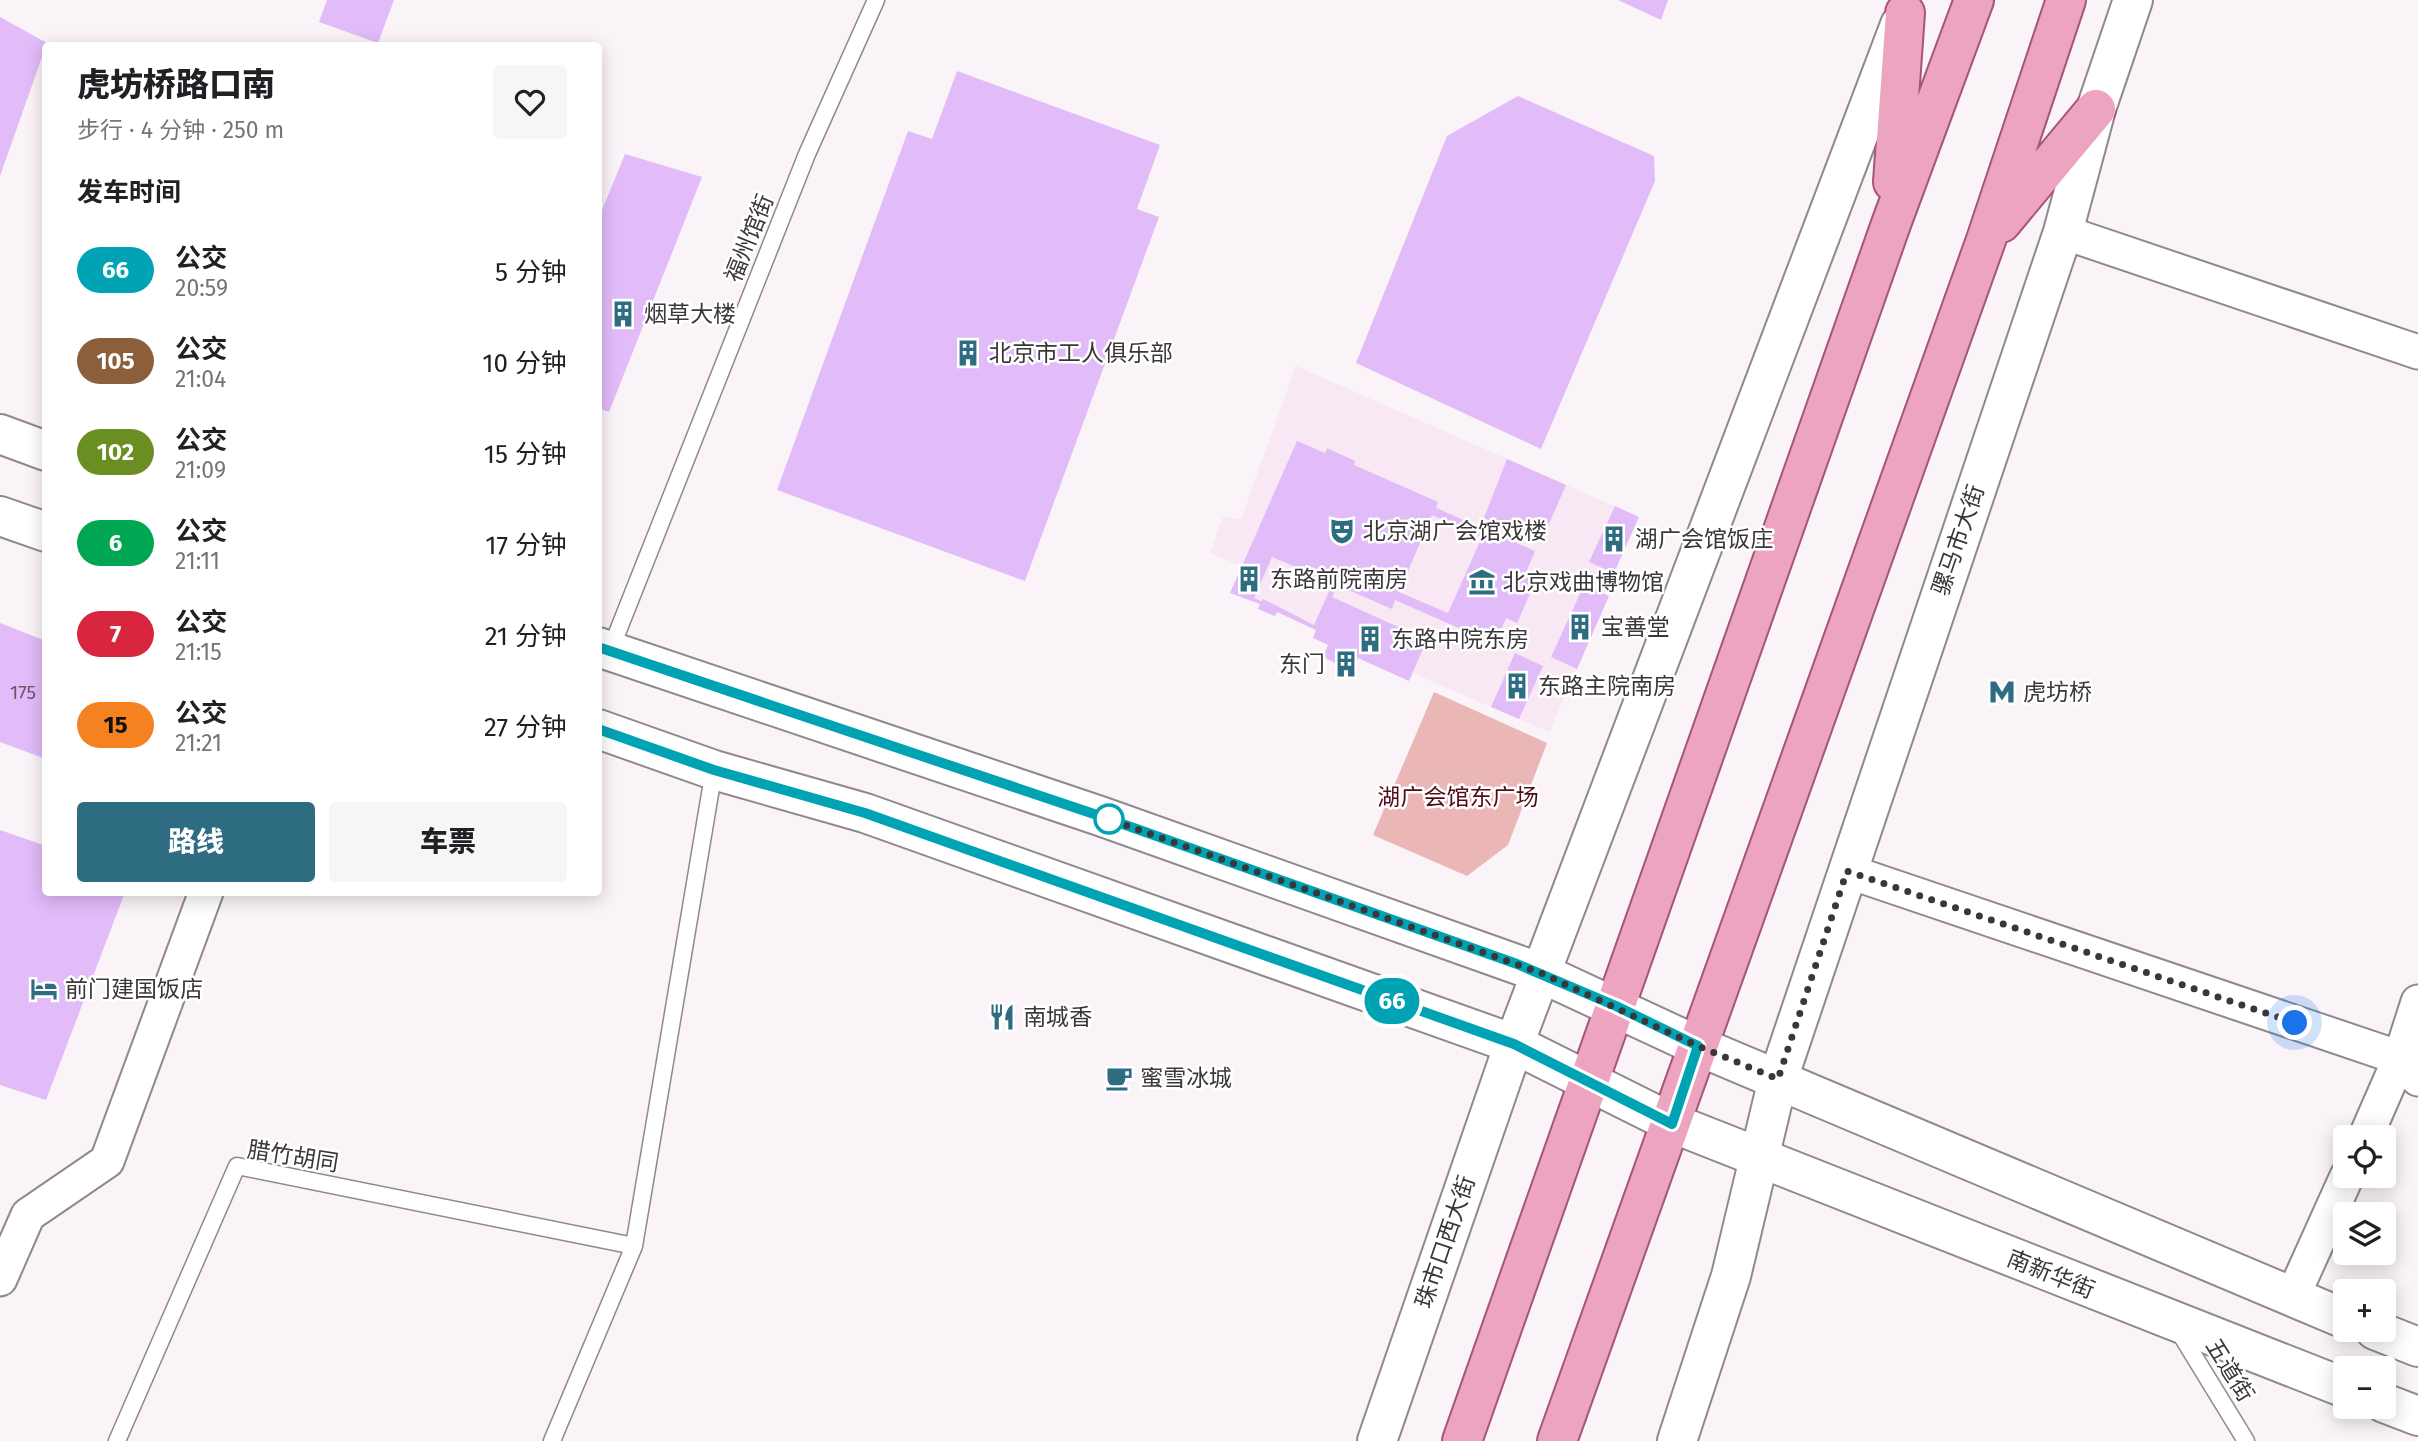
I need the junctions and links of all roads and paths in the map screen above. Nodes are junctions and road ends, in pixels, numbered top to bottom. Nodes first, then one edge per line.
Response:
1 (876, 0) edge
2 (1974, 0) edge
3 (2066, 0) edge
4 (2133, 0) edge
5 (1907, 7) edge
6 (2096, 109) junction
7 (1891, 224) junction
8 (2063, 232) junction
9 (1986, 240) junction
10 (2418, 352) edge
11 (0, 434) edge
12 (42, 450) edge
13 (0, 516) edge
14 (42, 531) edge
15 (604, 649) edge
16 (602, 730) edge
17 (714, 770) junction
18 (1847, 871) junction
19 (205, 896) edge
20 (1541, 973) junction
21 (2418, 1002) edge
22 (1616, 1006) junction
23 (1514, 1044) junction
24 (1698, 1046) junction
25 (2409, 1069) edge
26 (1778, 1079) junction
27 (1590, 1081) junction
28 (1672, 1124) junction
29 (2373, 1125) edge
30 (1759, 1156) junction
31 (2342, 1188) edge
32 (634, 1246) junction
33 (0, 1279) edge
34 (2292, 1298) junction
35 (2333, 1314) edge
36 (2174, 1324) junction
37 (2396, 1338) edge
38 (2418, 1347) edge
39 (2333, 1384) edge
40 (2396, 1408) edge
41 (2418, 1416) edge
42 (117, 1441) edge
43 (552, 1441) edge
44 (1377, 1441) edge
45 (1462, 1441) edge
46 (1557, 1441) edge
47 (1677, 1441) edge
48 (2246, 1441) edge

1 - 15 lane, 福州馆街
2 - 7 main road
3 - 9 main road
4 - 6 main road, 骡马市大街
5 - 7 main road
5 - 20 main road
6 - 8 main road, 骡马市大街
6 - 9 main road
7 - 22 main road
8 - 10 street
8 - 18 main road, 骡马市大街
9 - 24 main road
11 - 12 main road
13 - 14 main road
15 - 20 main road
16 - 17 main road, 南新华街
17 - 23 main road, 南新华街
17 - 32 lane
18 - 25 street
18 - 26 main road, 骡马市大街
19 - 33 street
20 - 22 main road
20 - 23 main road, 珠市口西大街
21 - 25 street
22 - 24 main road
22 - 27 main road
23 - 27 main road, 南新华街
23 - 44 main road, 珠市口西大街
24 - 26 main road
24 - 28 main road
25 - 29 street
26 - 30 main road, 骡马市大街
26 - 34 main road
27 - 28 main road, 南新华街
27 - 45 main road
28 - 30 main road, 南新华街
28 - 46 main road
30 - 36 main road, 南新华街
30 - 47 main road
31 - 34 street
32 - 42 lane, 腊竹胡同
32 - 43 lane
34 - 35 main road
36 - 39 main road, 南新华街
36 - 48 lane, 五道街
37 - 38 main road
40 - 41 main road

